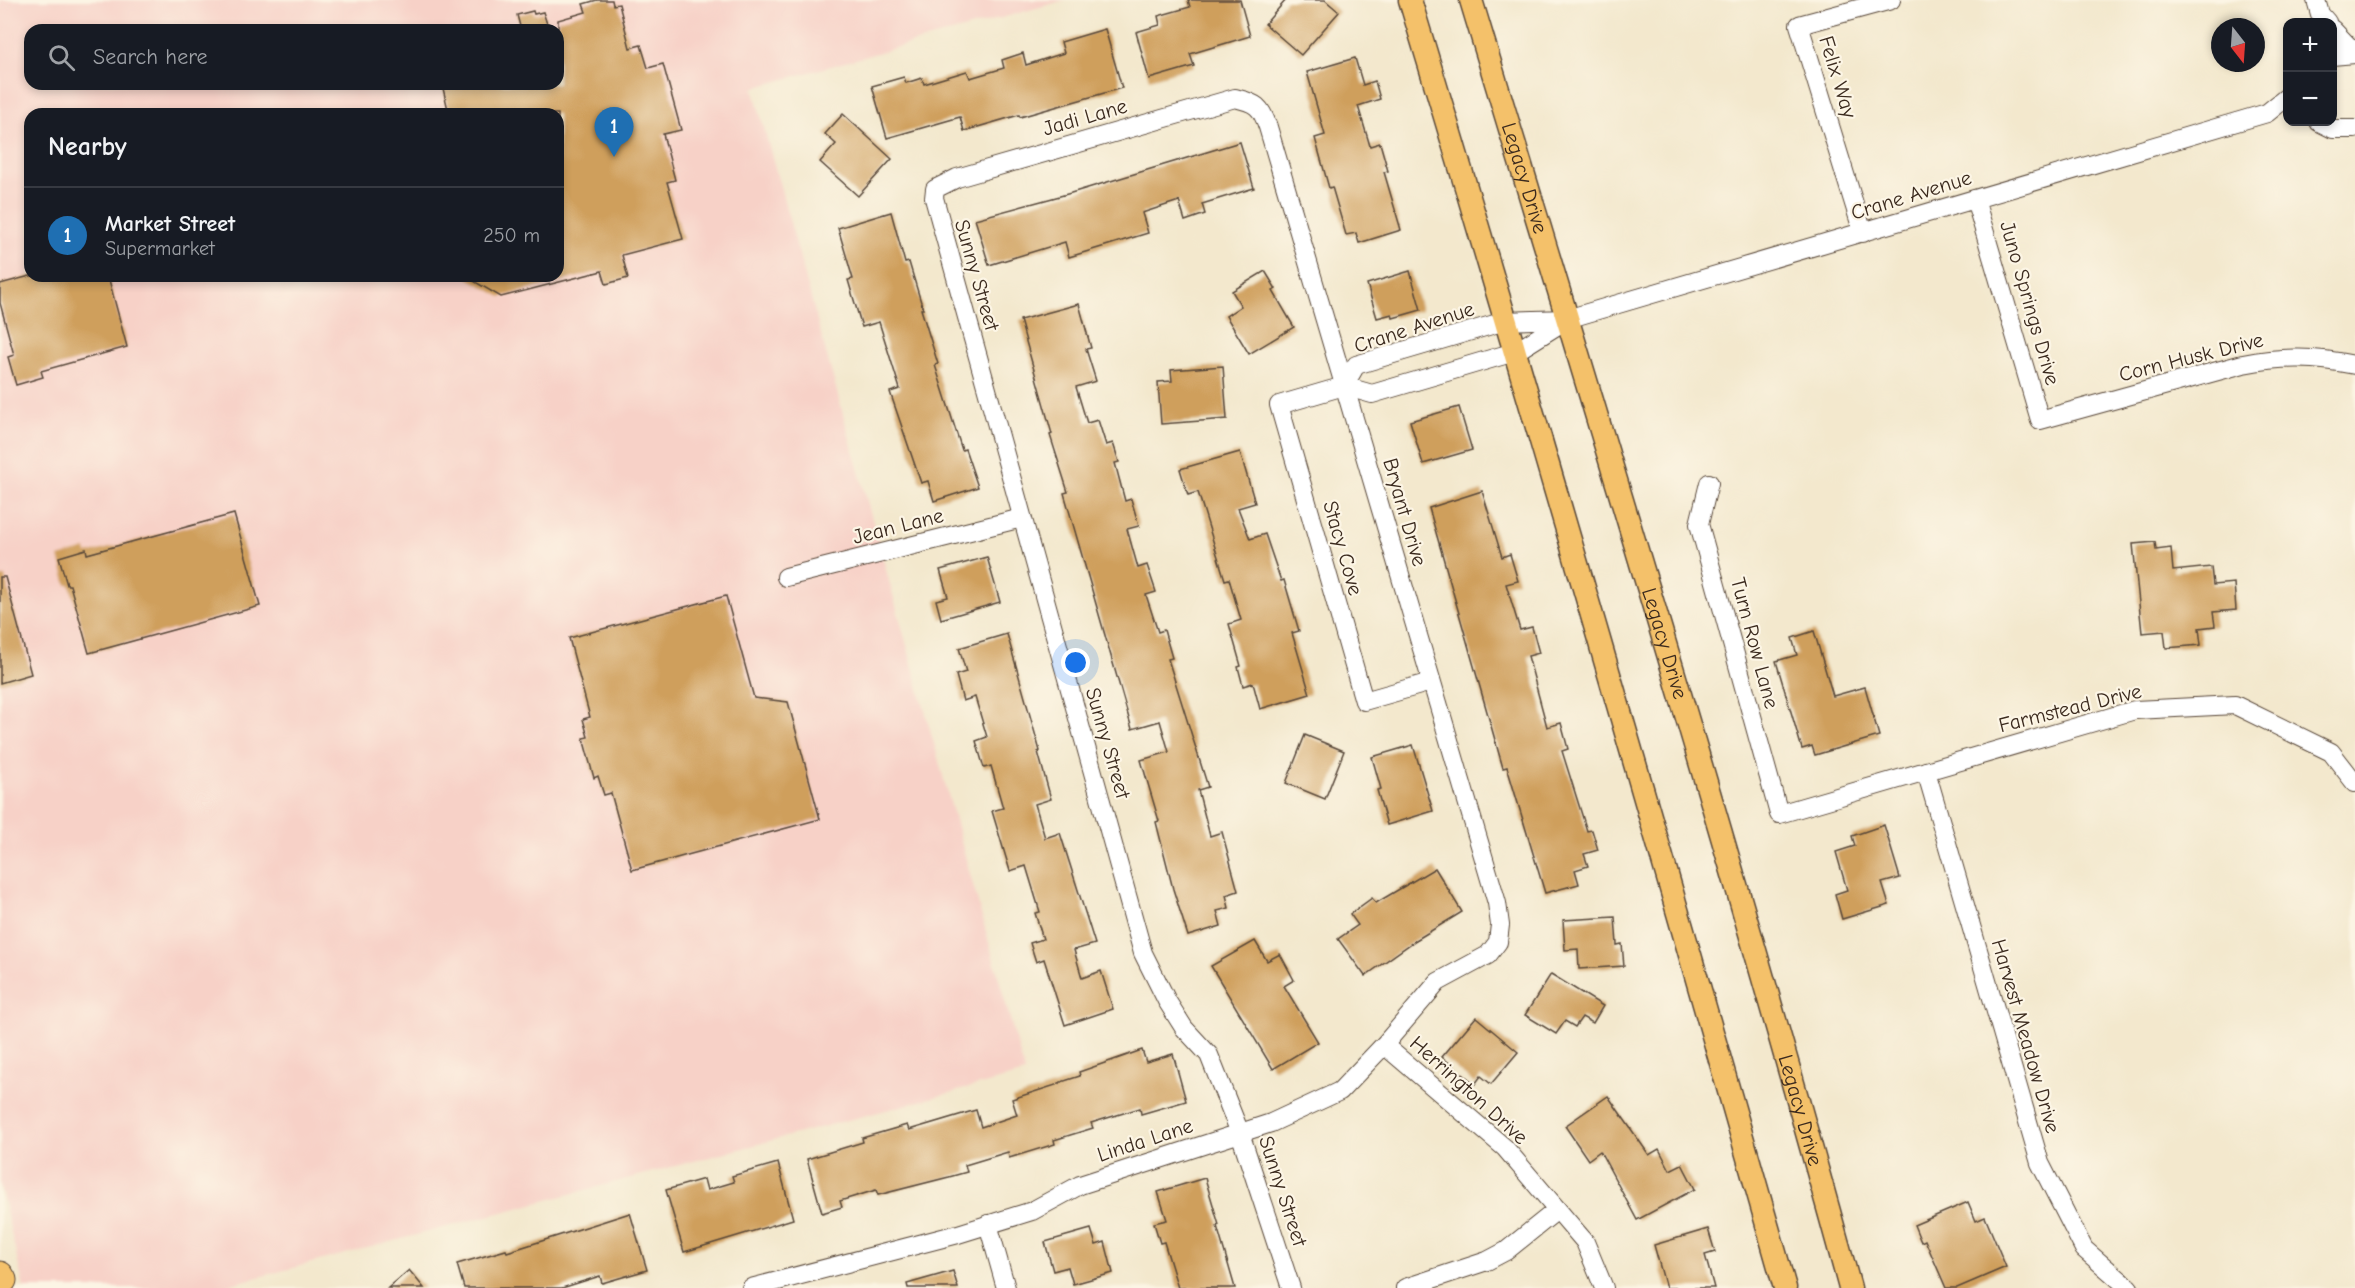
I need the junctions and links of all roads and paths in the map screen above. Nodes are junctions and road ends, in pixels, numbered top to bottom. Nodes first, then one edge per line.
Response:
1 (1410, 0) edge
2 (1471, 0) edge
3 (1891, 0) edge
4 (2337, 34) edge
5 (2355, 53) edge
6 (2337, 55) edge
7 (2283, 100) edge
8 (1250, 101) joint
9 (2267, 113) junction
10 (2283, 115) edge
11 (2327, 126) edge
12 (2355, 129) edge
13 (935, 189) joint
14 (1976, 199) junction
15 (1863, 233) junction
16 (1567, 319) junction
17 (1505, 321) junction
18 (1515, 352) junction
19 (2355, 365) edge
20 (1344, 386) junction
21 (2040, 420) joint
22 (1709, 483) dead end
23 (1022, 518) junction
24 (786, 577) dead end
25 (1431, 682) junction
26 (1926, 771) junction
27 (2355, 783) edge
28 (1779, 814) joint
29 (1498, 942) joint
30 (1384, 1045) junction
31 (1240, 1133) junction
32 (1557, 1210) junction
33 (988, 1224) junction
34 (751, 1288) edge
35 (1006, 1288) edge
36 (1291, 1288) edge
37 (1405, 1288) edge
38 (1604, 1288) edge
39 (1785, 1288) edge
40 (1850, 1288) edge
41 (2129, 1288) edge

1 - 17 main road
2 - 16 main road, Legacy Drive
3 - 15 street, Felix Way
4 - 5 street
5 - 6 street
7 - 9 street, Crane Avenue
8 - 13 street, Jadi Lane
8 - 20 street, Bryant Drive
9 - 10 street, Crane Avenue
9 - 14 street, Crane Avenue
11 - 12 street
13 - 23 street, Sunny Street
14 - 15 street, Crane Avenue
14 - 21 street, Juno Springs Drive
15 - 16 street, Crane Avenue
16 - 17 street, Crane Avenue
16 - 18 street, Crane Avenue
16 - 40 main road, Legacy Drive
17 - 18 main road
17 - 20 street, Crane Avenue
18 - 20 street, Crane Avenue
18 - 39 main road
19 - 21 street, Corn Husk Drive
20 - 25 street, Bryant Drive
20 - 25 street, Stacy Cove
22 - 28 street, Turn Row Lane
23 - 24 street, Jean Lane
23 - 31 street, Sunny Street
25 - 29 street, Bryant Drive
26 - 27 street, Farmstead Drive
26 - 28 street, Farmstead Drive
26 - 41 street, Harvest Meadow Drive
29 - 30 street, Linda Lane
30 - 31 street, Linda Lane
30 - 32 street, Herrington Drive
31 - 33 street, Linda Lane
31 - 36 street, Sunny Street
32 - 37 street
32 - 38 street, Herrington Drive
33 - 34 street, Linda Lane
33 - 35 street

